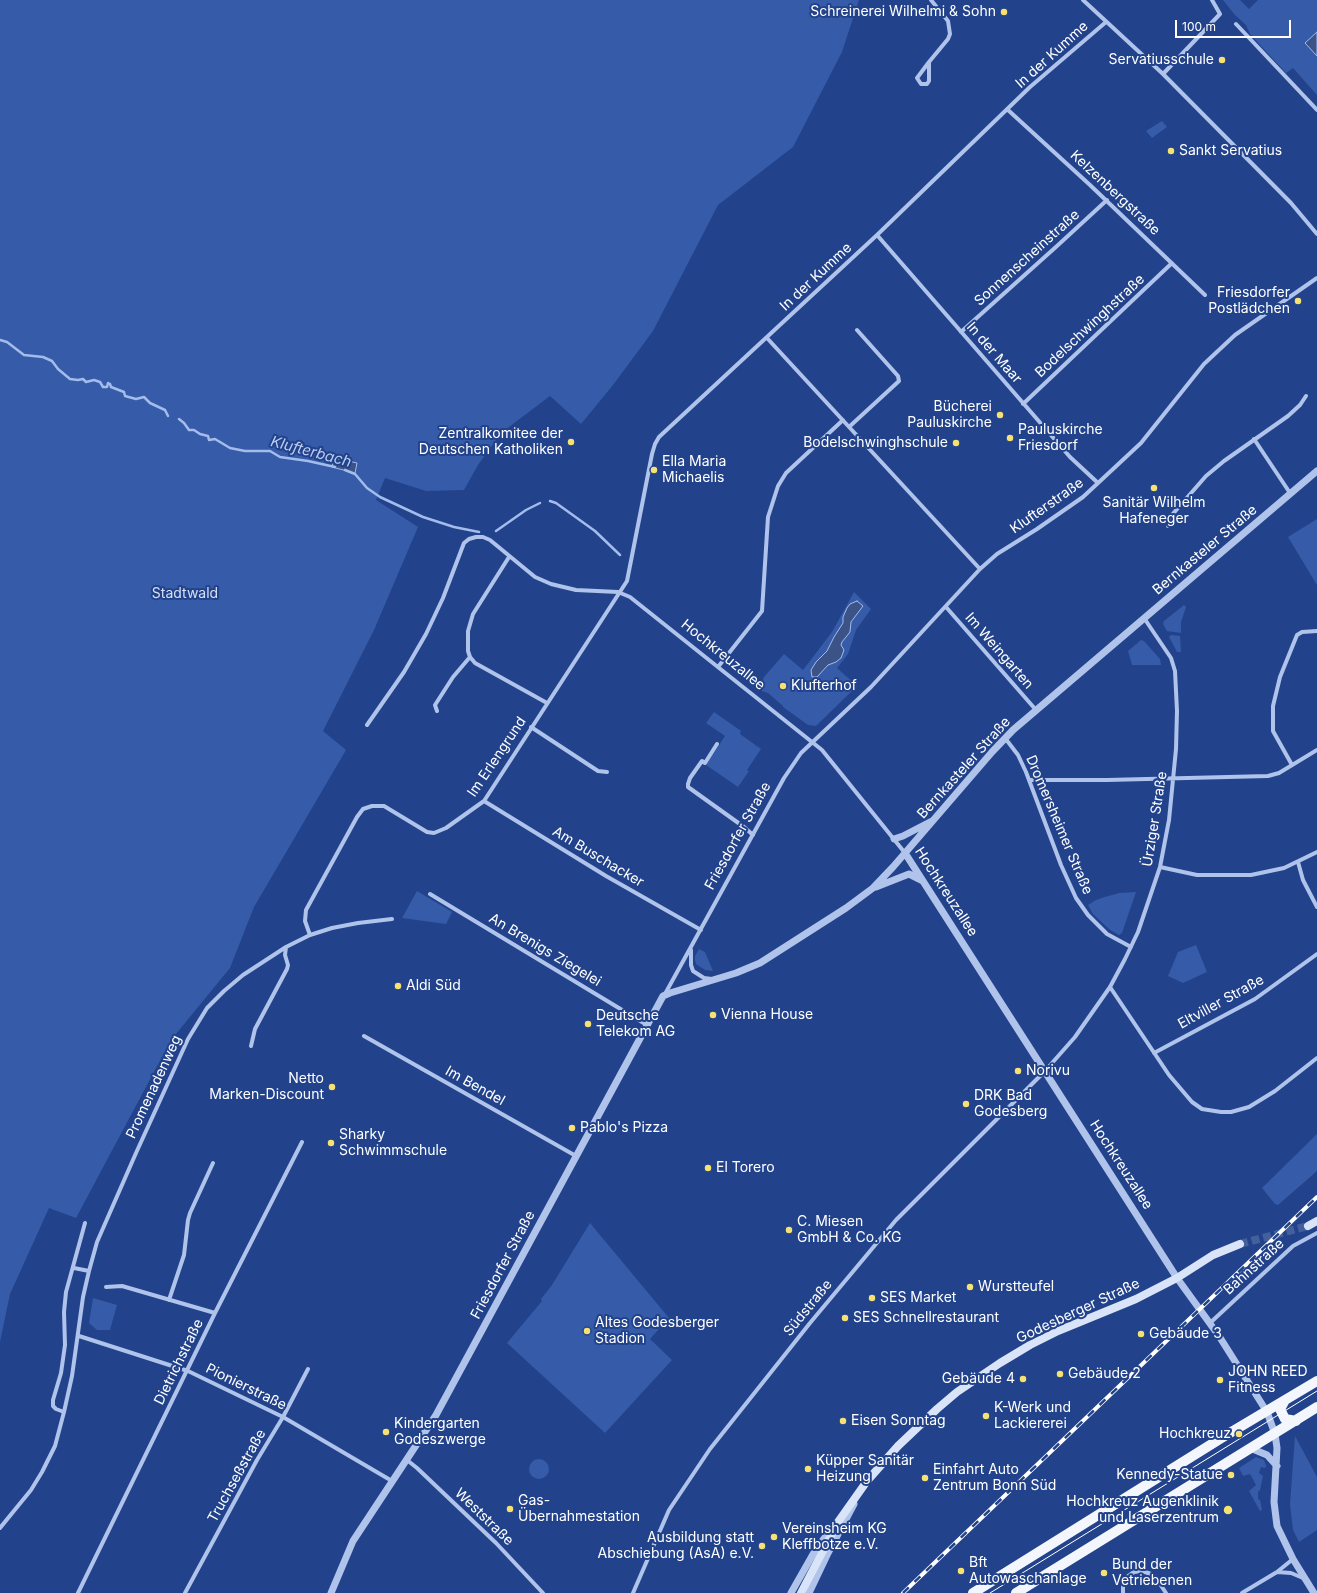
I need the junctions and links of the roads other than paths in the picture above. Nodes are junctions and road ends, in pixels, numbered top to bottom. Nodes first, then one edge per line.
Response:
1 (931, 0) edge
2 (1083, 0) edge
3 (1212, 0) edge
4 (1106, 22) junction
5 (1236, 24) dead end
6 (929, 62) junction
7 (1163, 74) junction
8 (1008, 110) junction
9 (1317, 110) edge
10 (1107, 200) junction
11 (1317, 234) edge
12 (877, 236) junction
13 (1172, 263) junction
14 (1317, 278) edge
15 (1205, 294) dead end
16 (857, 330) dead end
17 (961, 332) junction
18 (767, 338) junction
19 (1306, 396) dead end
20 (1023, 404) junction
21 (843, 420) junction
22 (849, 427) junction
23 (1254, 439) junction
24 (1317, 471) edge
25 (1098, 483) junction
26 (1290, 493) junction
27 (1168, 526) dead end
28 (509, 557) junction
29 (980, 569) junction
30 (618, 592) junction
31 (946, 607) junction
32 (1144, 618) junction
33 (1317, 631) edge
34 (470, 657) junction
35 (718, 667) junction
36 (547, 703) junction
37 (1036, 710) junction
38 (437, 711) dead end
39 (367, 725) dead end
40 (531, 727) junction
41 (1005, 738) junction
42 (812, 743) junction
43 (717, 744) dead end
44 (1317, 750) edge
45 (1292, 765) junction
46 (607, 772) dead end
47 (1174, 778) junction
48 (1030, 780) junction
49 (484, 801) junction
50 (934, 820) junction
51 (753, 835) junction
52 (894, 839) junction
53 (1317, 852) edge
54 (905, 853) junction
55 (1298, 862) junction
56 (1160, 867) junction
57 (923, 881) junction
58 (873, 888) junction
59 (430, 894) dead end
60 (1317, 907) edge
61 (392, 919) dead end
62 (701, 930) junction
63 (310, 935) junction
64 (692, 945) junction
65 (286, 947) junction
66 (1131, 947) junction
67 (1317, 954) edge
68 (716, 980) junction
69 (1110, 987) junction
70 (664, 996) junction
71 (647, 1026) junction
72 (364, 1036) dead end
73 (251, 1046) dead end
74 (1154, 1053) junction
75 (1317, 1058) edge
76 (1045, 1071) junction
77 (302, 1142) dead end
78 (576, 1156) junction
79 (213, 1163) dead end
80 (1317, 1221) edge
81 (85, 1223) dead end
82 (1308, 1226) tunnel mouth
83 (1317, 1233) edge
84 (1240, 1244) tunnel mouth
85 (74, 1268) junction
86 (88, 1271) junction
87 (1177, 1278) junction
88 (106, 1287) dead end
89 (169, 1300) junction
90 (216, 1312) junction
91 (1210, 1323) junction
92 (79, 1336) junction
93 (308, 1369) dead end
94 (188, 1371) junction
95 (1317, 1381) edge
96 (1285, 1400) junction
97 (1317, 1407) edge
98 (64, 1412) junction
99 (1267, 1412) junction
100 (283, 1417) junction
101 (1296, 1421) junction
102 (1275, 1434) junction
103 (1250, 1448) junction
104 (407, 1460) junction
105 (1277, 1466) junction
106 (392, 1481) junction
107 (867, 1481) junction
108 (838, 1522) junction
109 (0, 1528) edge
110 (1293, 1559) junction
111 (1277, 1572) junction
112 (1305, 1578) junction
113 (78, 1593) edge
114 (185, 1593) edge
115 (331, 1593) edge
116 (543, 1593) edge
117 (633, 1593) edge
118 (791, 1593) edge
119 (801, 1593) edge
120 (809, 1593) edge
121 (973, 1593) edge
122 (1016, 1593) edge
123 (1123, 1593) edge
124 (1166, 1593) edge
125 (1242, 1593) edge
126 (1314, 1593) edge

1 - 6 street
2 - 4 street
3 - 7 street
4 - 7 street
4 - 8 street, In der Kumme
5 - 9 street
6 - 6 street
7 - 11 street
8 - 10 street, Kelzenbergstraße
8 - 12 street, In der Kumme
10 - 13 street, Kelzenbergstraße
10 - 17 street, Sonnenscheinstraße
12 - 17 street, In der Maar
12 - 18 street, In der Kumme
13 - 15 street, Kelzenbergstraße
13 - 20 street, Bodelschwinghstraße
14 - 25 street, Klufterstraße
16 - 22 street
17 - 20 street, In der Maar
18 - 21 street
18 - 30 street, In der Kumme
19 - 23 street
20 - 25 street, In der Maar
21 - 22 street
21 - 35 street
22 - 29 street
23 - 26 street
23 - 27 street
24 - 26 street, Bernkasteler Straße
25 - 29 street, Klufterstraße
26 - 32 street, Bernkasteler Straße
28 - 30 street, Hochkreuzallee
28 - 34 street
28 - 39 street, Hochkreuzallee
29 - 31 street, Klufterstraße
30 - 35 street, Hochkreuzallee
30 - 36 street, Im Erlengrund
31 - 37 street, Im Weingarten
31 - 42 street, Klufterstraße
32 - 37 street, Bernkasteler Straße
32 - 47 street, Ürziger Straße
33 - 45 street
34 - 36 street
34 - 38 street
35 - 42 street, Hochkreuzallee
36 - 40 street, Im Erlengrund
37 - 41 street, Bernkasteler Straße
40 - 46 street
40 - 49 street, Im Erlengrund
41 - 48 street, Dromersheimer Straße
41 - 50 street, Bernkasteler Straße
42 - 51 street, Friesdorfer Straße
42 - 52 street, Hochkreuzallee
43 - 51 street
44 - 45 street
45 - 47 street
47 - 48 street
47 - 56 street, Ürziger Straße
48 - 66 street, Dromersheimer Straße
49 - 62 street, Am Buschacker
49 - 63 street, Im Erlengrund
50 - 52 street
50 - 54 street, Bernkasteler Straße
51 - 62 street, Friesdorfer Straße
52 - 54 street, Hochkreuzallee
53 - 55 street
54 - 57 street, Hochkreuzallee
54 - 58 street, Bernkasteler Straße
55 - 56 street
55 - 60 street
56 - 66 street, Ürziger Straße
57 - 58 street
57 - 76 street, Hochkreuzallee
58 - 68 street, Bernkasteler Straße
59 - 71 street, An Brenigs Ziegelei
61 - 63 street, Promenadenweg
62 - 64 street, Friesdorfer Straße
63 - 65 street, Promenadenweg
64 - 68 street
64 - 70 street, Friesdorfer Straße
65 - 73 street
65 - 86 street, Promenadenweg
66 - 69 street, Ürziger Straße
67 - 74 street, Eltviller Straße
68 - 70 street, Bernkasteler Straße
69 - 74 street
69 - 76 street, Ürziger Straße
70 - 71 street, Friesdorfer Straße
71 - 78 street, Friesdorfer Straße
72 - 78 street, Im Bendel
74 - 75 street
76 - 87 street, Hochkreuzallee
76 - 117 street, Südstraße
77 - 90 street, Dietrichstraße
78 - 104 street, Friesdorfer Straße
79 - 89 street
80 - 82 main road
81 - 85 street
83 - 91 street, Bahnstraße
84 - 87 main road, Godesberger Straße
85 - 86 street
85 - 98 street
86 - 92 street, Promenadenweg
87 - 91 street, Hochkreuzallee
87 - 107 main road, Godesberger Straße
88 - 89 street
89 - 90 street
90 - 94 street, Dietrichstraße
91 - 99 street, Hochkreuzallee
92 - 94 street, Pionierstraße
92 - 98 street, Promenadenweg
93 - 100 street, Truchseßstraße
94 - 100 street, Pionierstraße
94 - 113 street, Dietrichstraße
95 - 96 main road
96 - 99 main road
96 - 101 main road
97 - 101 main road
98 - 109 street, Promenadenweg
99 - 102 street, Hochkreuzallee
99 - 121 main road
100 - 106 street, Pionierstraße
100 - 114 street, Truchseßstraße
101 - 102 main road
102 - 103 main road
102 - 105 street, Hochkreuzallee
103 - 105 street
103 - 122 main road
104 - 106 street, Friesdorfer Straße
104 - 116 street, Weststraße
105 - 110 street, Hochkreuzallee
106 - 115 street, Friesdorfer Straße
107 - 108 main road, Godesberger Straße
107 - 120 street, Godesberger Straße
108 - 118 street, Godesberger Straße
108 - 119 main road, Godesberger Straße
110 - 111 street
110 - 112 street, Hochkreuzallee
111 - 112 street
111 - 125 street
112 - 126 street, Hochkreuzallee
123 - 124 street

